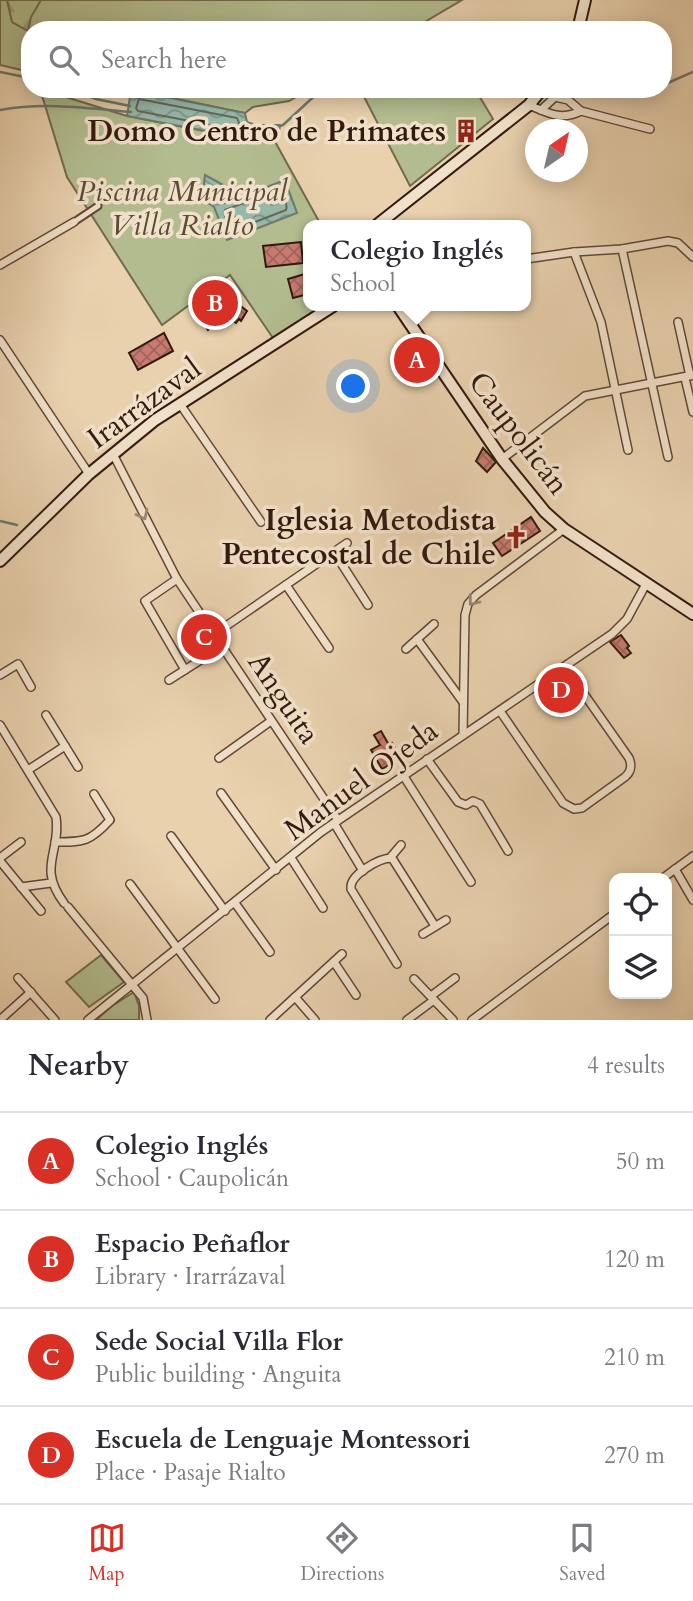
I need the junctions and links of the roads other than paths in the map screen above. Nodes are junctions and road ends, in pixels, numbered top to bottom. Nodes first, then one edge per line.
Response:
1 (584, 0) edge
2 (580, 21) edge
3 (535, 98) edge
4 (554, 98) edge
5 (559, 98) edge
6 (529, 105) junction
7 (541, 110) junction
8 (581, 111) junction
9 (650, 129) dead end
10 (98, 206) dead end
11 (383, 220) edge
12 (74, 222) joint
13 (622, 249) junction
14 (574, 252) junction
15 (693, 257) edge
16 (531, 258) edge
17 (0, 265) edge
18 (325, 311) edge
19 (401, 311) edge
20 (678, 322) dead end
21 (0, 340) edge
22 (689, 376) edge
23 (650, 383) junction
24 (615, 389) junction
25 (180, 404) junction
26 (693, 412) edge
27 (628, 450) dead end
28 (113, 454) junction
29 (668, 457) dead end
30 (502, 460) junction
31 (89, 474) junction
32 (261, 522) dead end
33 (564, 528) junction
34 (347, 543) dead end
35 (334, 552) junction
36 (0, 561) edge
37 (177, 579) junction
38 (646, 584) junction
39 (286, 585) junction
40 (368, 605) dead end
41 (693, 614) edge
42 (434, 624) dead end
43 (214, 635) junction
44 (417, 639) junction
45 (221, 647) junction
46 (329, 648) dead end
47 (406, 649) dead end
48 (565, 667) junction
49 (185, 670) junction
50 (0, 675) edge
51 (169, 680) dead end
52 (31, 687) dead end
53 (463, 702) junction
54 (500, 711) junction
55 (46, 715) dead end
56 (271, 721) junction
57 (0, 725) edge
58 (463, 735) junction
59 (65, 746) junction
60 (219, 758) dead end
61 (427, 759) junction
62 (78, 767) dead end
63 (27, 770) junction
64 (403, 775) junction
65 (221, 793) dead end
66 (94, 794) dead end
67 (336, 821) junction
68 (170, 836) dead end
69 (21, 842) dead end
70 (55, 842) junction
71 (401, 845) dead end
72 (508, 851) dead end
73 (693, 856) edge
74 (291, 858) junction
75 (390, 858) junction
76 (0, 860) edge
77 (675, 869) junction
78 (276, 870) junction
79 (363, 871) junction
80 (670, 873) edge
81 (471, 882) dead end
82 (51, 883) junction
83 (130, 884) dead end
84 (21, 887) junction
85 (693, 900) edge
86 (235, 903) junction
87 (323, 908) dead end
88 (41, 911) dead end
89 (225, 911) junction
90 (609, 918) edge
91 (446, 920) dead end
92 (435, 926) junction
93 (423, 934) dead end
94 (177, 949) junction
95 (270, 952) dead end
96 (342, 954) dead end
97 (334, 962) junction
98 (397, 964) dead end
99 (18, 978) dead end
100 (455, 978) dead end
101 (414, 979) dead end
102 (133, 983) junction
103 (31, 992) junction
104 (356, 995) dead end
105 (295, 997) junction
106 (433, 998) junction
107 (215, 999) dead end
108 (0, 1020) edge
109 (55, 1020) edge
110 (88, 1020) edge
111 (147, 1020) edge
112 (270, 1020) edge
113 (315, 1020) edge
114 (407, 1020) edge
115 (453, 1020) edge
116 (472, 1020) edge

1 - 2 main road
3 - 6 main road
4 - 7 street
5 - 8 street
6 - 7 street
6 - 11 main road
7 - 8 street
8 - 9 street
10 - 12 street
12 - 17 street
13 - 14 street
13 - 15 street
13 - 23 street
14 - 16 street
14 - 24 street
18 - 25 main road, Irarrázaval
19 - 30 main road, Caupolicán
20 - 22 street
21 - 31 street
22 - 23 street
22 - 26 street
23 - 24 street
23 - 29 street
24 - 27 street
24 - 30 street
25 - 28 main road, Irarrázaval
25 - 32 street
28 - 31 main road, Irarrázaval
28 -> 37 street, Anguita
30 - 33 main road, Caupolicán
31 - 36 main road, Irarrázaval
33 - 38 main road, Caupolicán
33 -> 53 street, Manuel Ojeda
34 - 35 street
35 - 39 street
35 - 40 street
37 - 43 street, Anguita
37 - 49 street
38 - 41 main road, Caupolicán
38 - 48 street
39 - 43 street
39 - 46 street
42 - 44 street
43 - 45 street, Anguita
44 - 47 street
44 - 53 street
45 - 49 street
45 - 56 street, Anguita
48 - 54 street
48 - 54 street
49 - 51 street
50 - 52 street
53 - 58 street, Manuel Ojeda
54 - 58 street
55 - 59 street
56 - 60 street
56 - 67 street, Anguita
57 - 63 street
58 - 61 street, Manuel Ojeda
59 - 62 street
59 - 63 street
61 - 64 street, Manuel Ojeda
61 - 72 street
63 - 70 street
64 - 67 street, Manuel Ojeda
64 - 81 street
65 - 78 street
66 - 70 street
67 - 74 street, Manuel Ojeda
67 - 79 street, Anguita
68 - 89 street
69 - 76 street
70 - 82 street
71 - 75 street
73 - 77 street
74 - 78 street, Manuel Ojeda
74 - 87 street
75 - 79 street
75 - 92 street
76 - 84 street
77 - 80 street
77 - 85 street
78 - 86 street, Manuel Ojeda
79 - 98 street
82 - 84 street
82 - 102 street
83 - 94 street
84 - 88 street
86 - 89 street, Manuel Ojeda
86 - 95 street
89 - 94 street, Manuel Ojeda
90 - 116 street
91 - 92 street
92 - 93 street
94 - 102 street, Manuel Ojeda
94 - 107 street
96 - 97 street
97 - 104 street
97 - 105 street
99 - 103 street
100 - 106 street
101 - 106 street
102 - 110 street, Manuel Ojeda
102 - 111 street
103 - 108 street
103 - 109 street
105 - 112 street
105 - 113 street
106 - 114 street
106 - 115 street

